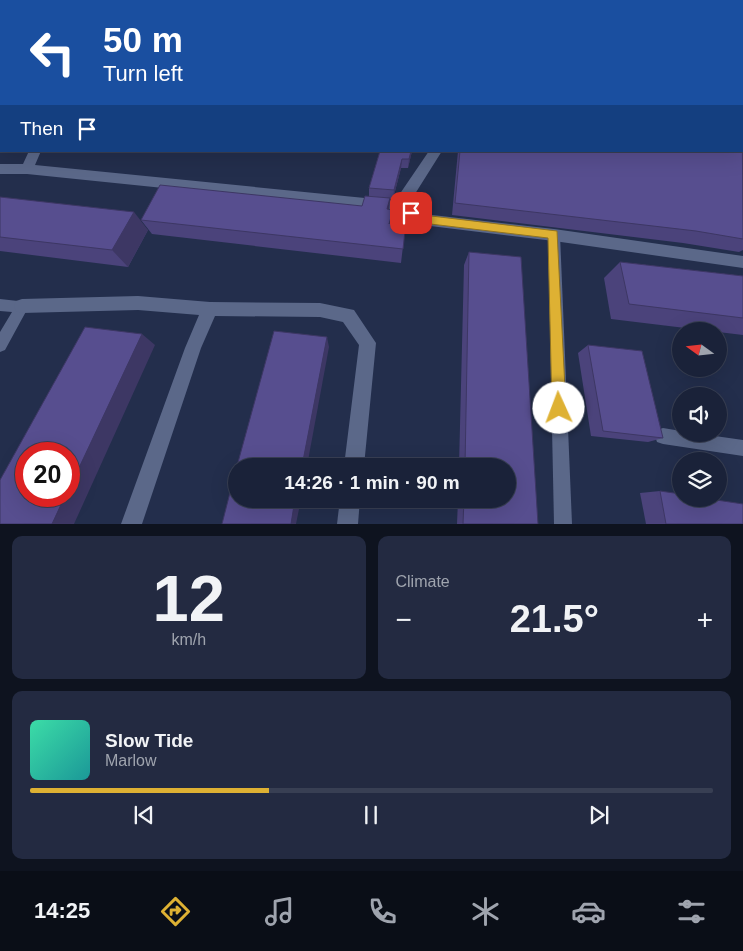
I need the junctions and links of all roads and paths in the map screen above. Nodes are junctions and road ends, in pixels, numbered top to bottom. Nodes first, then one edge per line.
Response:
1 (35, 152) edge
2 (435, 152) edge
3 (27, 168) junction
4 (0, 169) edge
5 (400, 207) junction
6 (554, 234) junction
7 (743, 262) edge
8 (0, 305) edge
9 (22, 306) junction
10 (210, 310) junction
11 (0, 345) edge
12 (663, 436) edge
13 (743, 448) edge
14 (355, 458) edge
15 (349, 508) edge
16 (131, 524) edge
17 (347, 524) edge
18 (562, 524) edge

1 - 3 street
2 - 5 street
3 - 4 street
3 - 5 street
5 - 6 street
6 - 7 street
6 - 18 lane
8 - 9 lane
9 - 10 street
9 - 11 lane
10 - 14 street
10 - 16 street
12 - 13 lane
15 - 17 street

